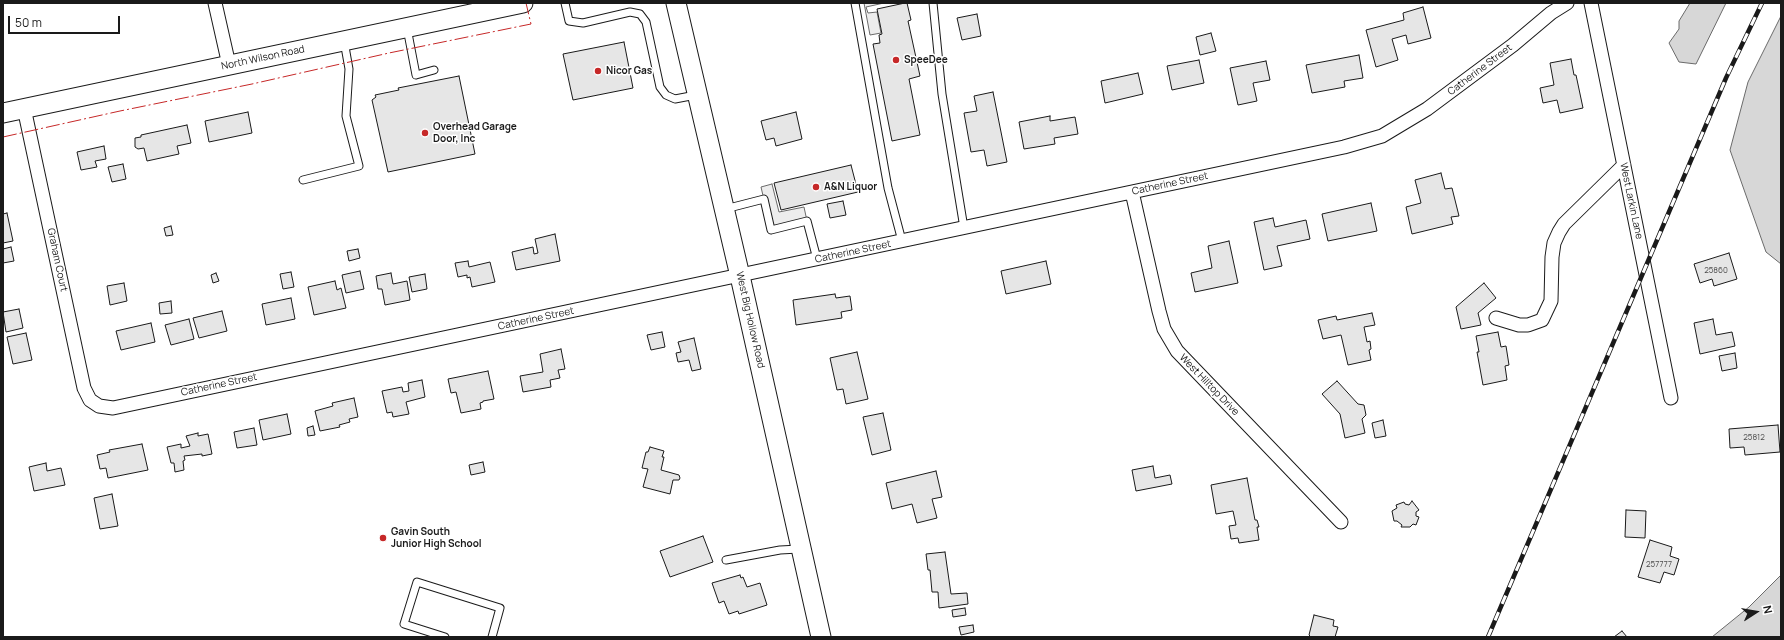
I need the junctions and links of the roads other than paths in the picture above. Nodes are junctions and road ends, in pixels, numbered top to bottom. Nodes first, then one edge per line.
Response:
1 (215, 3) edge
2 (523, 3) edge
3 (565, 3) edge
4 (676, 3) edge
5 (855, 3) edge
6 (933, 3) edge
7 (1567, 3) edge
8 (1591, 3) edge
9 (407, 27) junction
10 (344, 41) junction
11 (229, 65) junction
12 (434, 70) dead end
13 (698, 95) junction
14 (24, 108) junction
15 (3, 113) edge
16 (1624, 165) junction
17 (303, 180) dead end
18 (1132, 192) junction
19 (724, 209) junction
20 (964, 228) junction
21 (902, 241) junction
22 (817, 259) junction
23 (740, 276) junction
24 (1496, 318) dead end
25 (1671, 398) dead end
26 (99, 406) joint
27 (1341, 522) dead end
28 (802, 549) junction
29 (726, 560) dead end
30 (446, 637) edge
31 (492, 637) edge
32 (821, 637) edge

1 - 11 street
2 - 9 main road, North Wilson Road
3 - 13 lane
4 - 13 main road, West Big Hollow Road
5 - 21 lane
6 - 20 lane
7 - 18 street, Catherine Street
8 - 16 street, West Larkin Lane
9 - 10 main road, North Wilson Road
9 - 12 lane
10 - 11 main road, North Wilson Road
10 - 17 lane
11 - 14 main road, North Wilson Road
13 - 19 main road, West Big Hollow Road
14 - 15 main road, North Wilson Road
14 - 26 street, Graham Court
16 - 24 street
16 - 25 street, West Larkin Lane
18 - 20 street, Catherine Street
18 - 27 street, West Hilltop Drive
19 - 22 lane
19 - 23 main road, West Big Hollow Road
20 - 21 street, Catherine Street
21 - 22 street, Catherine Street
22 - 23 street, Catherine Street
23 - 26 street, Catherine Street
23 - 28 main road, West Big Hollow Road
28 - 29 lane
28 - 32 main road, West Big Hollow Road
30 - 31 lane

